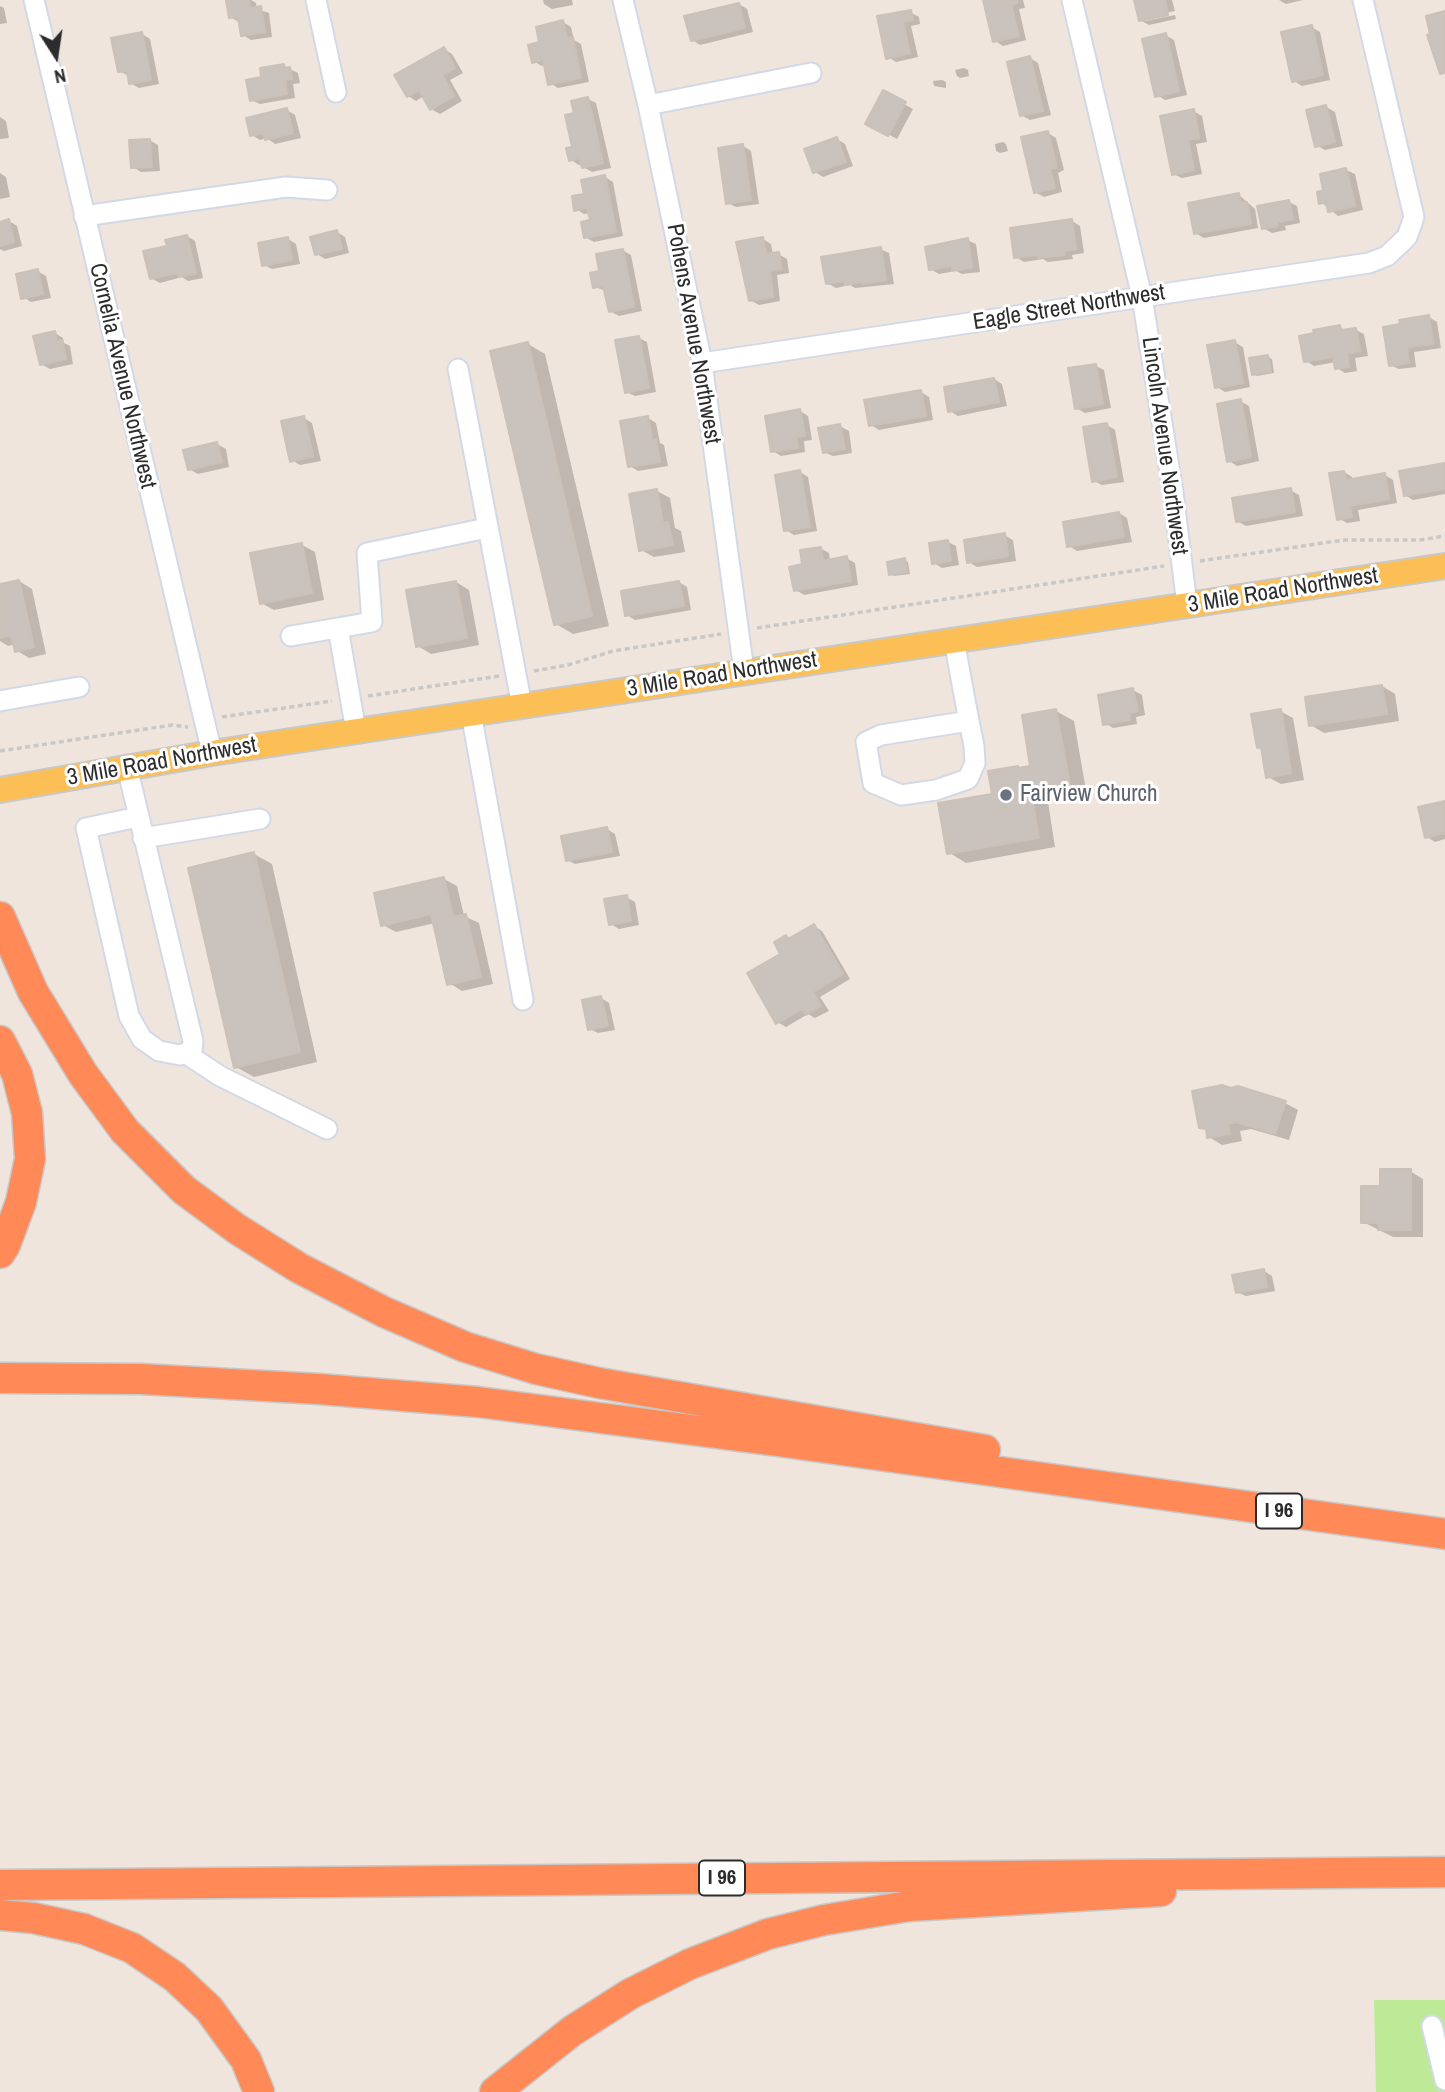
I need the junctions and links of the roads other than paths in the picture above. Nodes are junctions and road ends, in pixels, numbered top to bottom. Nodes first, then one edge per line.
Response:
1 (34, 0) edge
2 (316, 0) edge
3 (623, 0) edge
4 (1072, 0) edge
5 (1363, 0) edge
6 (811, 73) dead end
7 (336, 92) dead end
8 (648, 105) junction
9 (327, 190) dead end
10 (84, 216) junction
11 (1142, 297) junction
12 (702, 363) junction
13 (458, 369) dead end
14 (487, 528) junction
15 (1445, 566) edge
16 (1187, 605) junction
17 (338, 628) junction
18 (291, 636) dead end
19 (954, 640) junction
20 (744, 671) junction
21 (79, 687) dead end
22 (0, 701) edge
23 (522, 706) junction
24 (471, 713) junction
25 (969, 721) junction
26 (356, 731) junction
27 (212, 752) junction
28 (127, 767) junction
29 (0, 790) edge
30 (138, 817) junction
31 (260, 819) dead end
32 (143, 838) junction
33 (0, 917) edge
34 (523, 1000) dead end
35 (0, 1041) edge
36 (185, 1053) junction
37 (327, 1129) dead end
38 (0, 1252) edge
39 (0, 1378) edge
40 (1113, 1488) junction
41 (1445, 1534) edge
42 (1352, 1872) junction
43 (1445, 1872) edge
44 (0, 1885) edge
45 (0, 1915) edge
46 (1432, 2026) dead end
47 (1445, 2080) edge
48 (259, 2092) edge
49 (495, 2092) edge

1 - 10 street, Cornelia Avenue Northwest
2 - 7 street
3 - 8 street, Pohens Avenue Northwest
4 - 11 street, Lincoln Avenue Northwest
5 - 11 street, Eagle Street Northwest
6 - 8 street
8 - 12 street, Pohens Avenue Northwest
9 - 10 street
10 - 27 street, Cornelia Avenue Northwest
11 - 12 street, Eagle Street Northwest
11 - 16 street, Lincoln Avenue Northwest
12 - 20 street, Pohens Avenue Northwest
13 - 14 street
14 - 17 street
14 - 23 street
15 - 16 main road, 3 Mile Road Northwest
16 - 19 main road, 3 Mile Road Northwest
17 - 18 street
17 - 26 street
19 - 20 main road, 3 Mile Road Northwest
19 - 25 street
20 - 23 main road, 3 Mile Road Northwest
21 - 22 street
23 - 24 main road, 3 Mile Road Northwest
24 - 26 main road, 3 Mile Road Northwest
24 - 34 street
25 - 25 street
26 - 27 main road, 3 Mile Road Northwest
27 - 28 main road, 3 Mile Road Northwest
28 - 29 main road, 3 Mile Road Northwest
28 - 30 street
30 - 32 street
30 - 36 street
31 - 32 street
32 - 36 street
33 - 40 highway
35 - 38 highway
36 - 37 street
39 - 40 highway, I 96
40 - 41 highway, I 96
42 - 43 highway, I 96
42 - 44 highway, I 96
42 - 49 highway
45 - 48 highway
46 - 47 street

